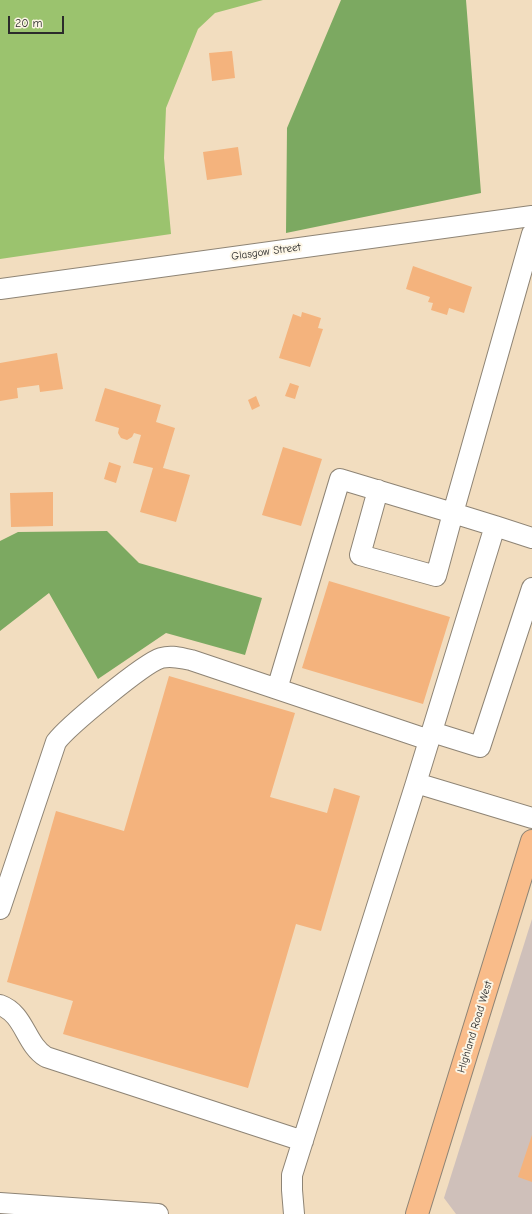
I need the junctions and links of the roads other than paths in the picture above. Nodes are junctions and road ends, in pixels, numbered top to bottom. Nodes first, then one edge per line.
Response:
1 (532, 216) edge
2 (532, 234) edge
3 (0, 289) edge
4 (378, 490) junction
5 (453, 513) junction
6 (495, 526) junction
7 (532, 538) edge
8 (532, 588) edge
9 (277, 689) junction
10 (430, 736) junction
11 (416, 784) junction
12 (532, 818) edge
13 (532, 841) edge
14 (0, 909) edge
15 (0, 1005) edge
16 (303, 1141) junction
17 (0, 1203) edge
18 (158, 1214) edge
19 (294, 1214) edge
20 (417, 1214) edge

1 - 3 street, Glasgow Street
2 - 5 street
4 - 5 street
4 - 5 street
4 - 9 street
5 - 6 street
6 - 7 street
6 - 10 street
8 - 10 street
9 - 10 street
9 - 14 street
10 - 11 street
11 - 12 street
11 - 16 street
13 - 20 main road, Highland Road West
15 - 16 street
16 - 19 street
17 - 18 street

